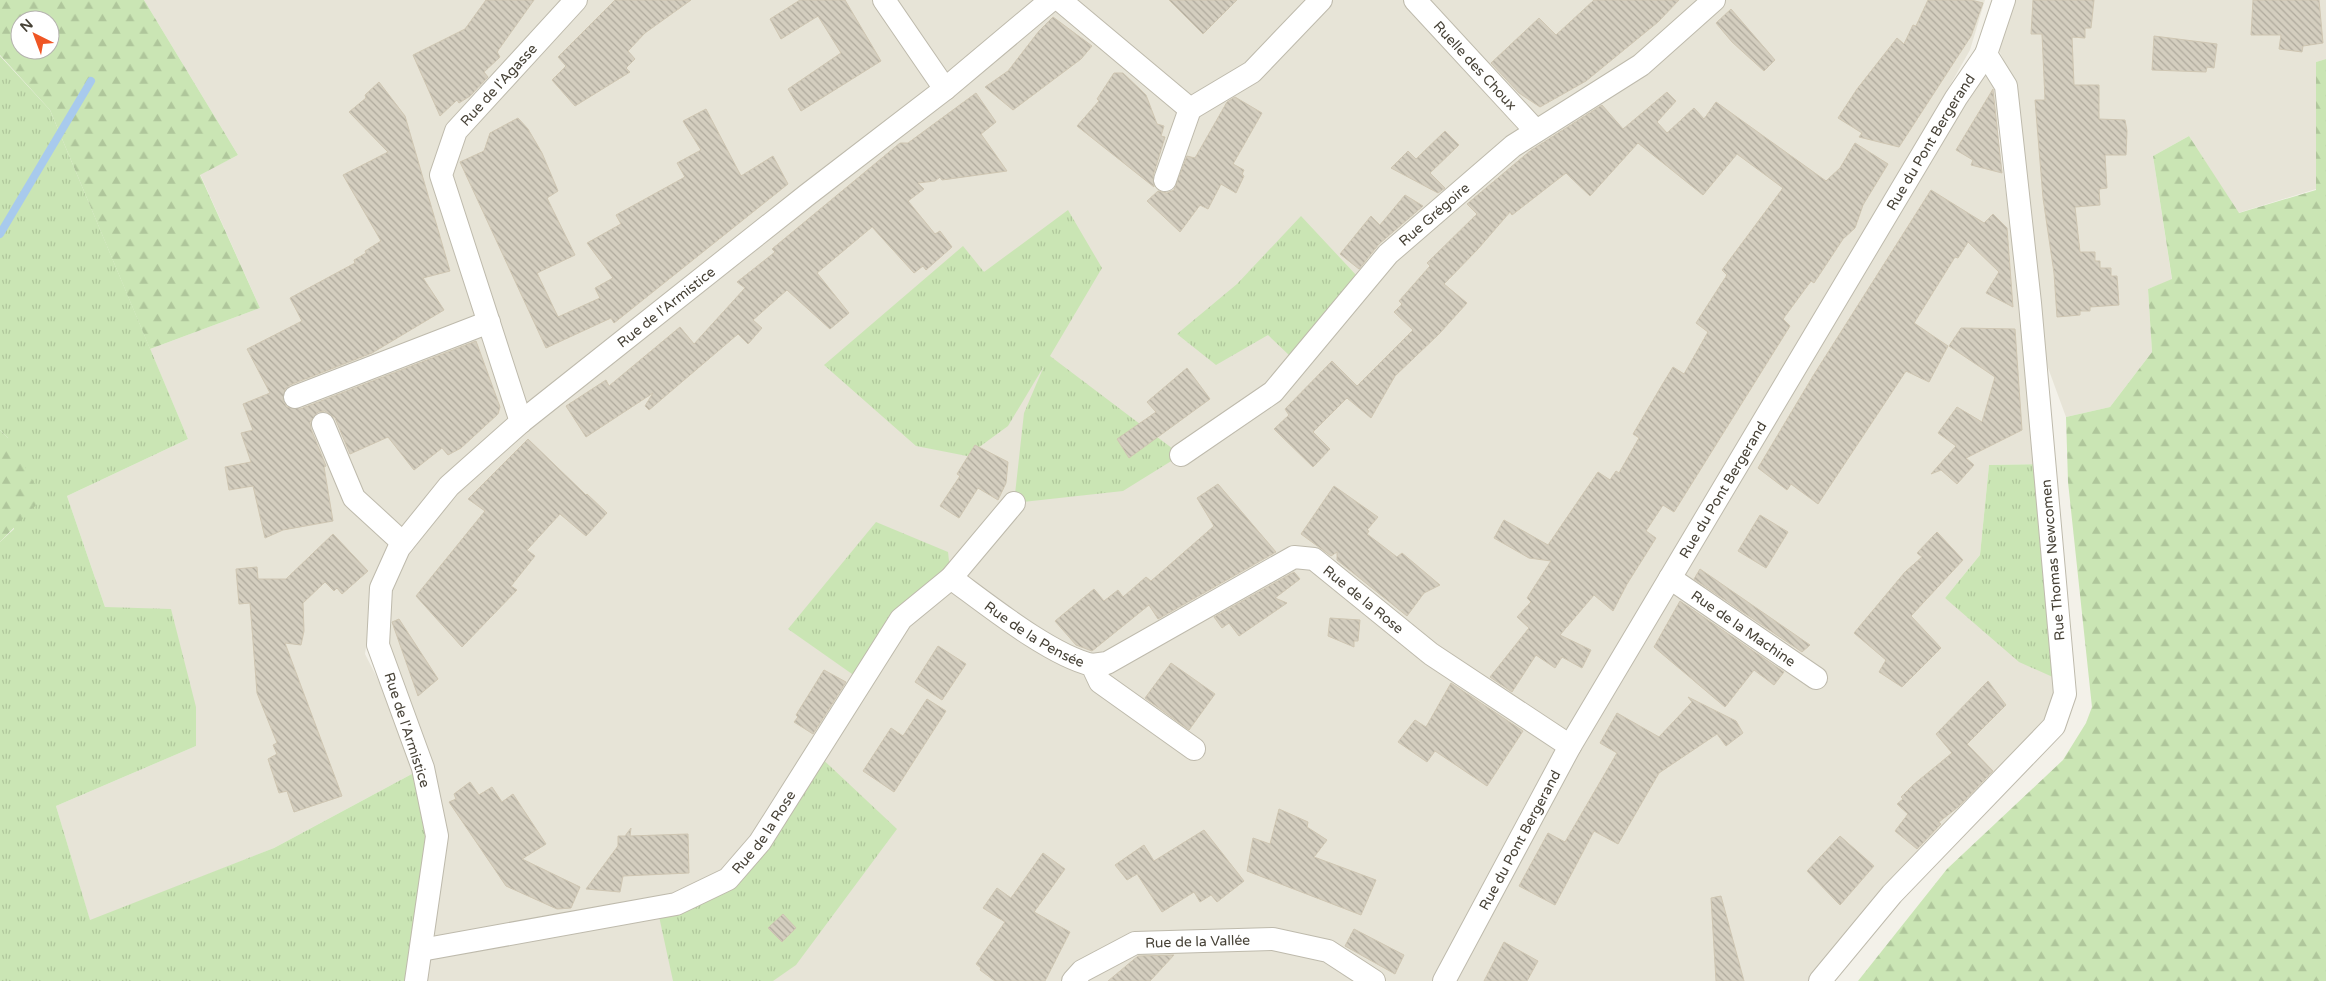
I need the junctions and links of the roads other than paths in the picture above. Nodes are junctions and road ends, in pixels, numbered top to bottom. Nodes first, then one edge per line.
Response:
1 (576, 0) edge
2 (884, 0) edge
3 (1051, 0) edge
4 (1060, 0) edge
5 (1321, 0) edge
6 (1415, 0) edge
7 (1714, 0) edge
8 (2004, 0) edge
9 (1986, 54) junction
10 (945, 89) junction
11 (1190, 109) junction
12 (1536, 132) junction
13 (1165, 180) dead end
14 (489, 322) junction
15 (295, 397) dead end
16 (521, 422) junction
17 (324, 424) dead end
18 (1181, 455) dead end
19 (1014, 503) dead end
20 (403, 543) junction
21 (951, 578) junction
22 (1670, 578) junction
23 (1092, 665) junction
24 (1816, 678) dead end
25 (1570, 746) junction
26 (1194, 748) dead end
27 (421, 950) junction
28 (416, 981) edge
29 (1074, 981) edge
30 (1374, 981) edge
31 (1444, 981) edge
32 (1820, 981) edge

1 - 14 street, Rue de l'Agasse
2 - 10 street
3 - 10 street, Rue de l'Armistice
4 - 11 street
5 - 11 street
6 - 12 street, Ruelle des Choux
7 - 12 street, Rue Grégoire
8 - 9 street, Rue du Pont Bergerand
9 - 22 street, Rue du Pont Bergerand
9 - 32 street, Rue Thomas Newcomen
10 - 16 street, Rue de l'Armistice
11 - 13 street
12 - 18 street, Rue Grégoire
14 - 15 street
14 - 16 street, Rue de l'Agasse
16 - 20 street, Rue de l'Armistice
17 - 20 street
19 - 21 street
20 - 27 street, Rue de l'Armistice
21 - 23 street, Rue de la Pensée
21 - 27 street, Rue de la Rose
22 - 24 street, Rue de la Machine
22 - 25 street, Rue du Pont Bergerand
23 - 25 street, Rue de la Rose
23 - 26 street, Rue de la Pensée
25 - 31 street, Rue du Pont Bergerand
27 - 28 street, Rue de l'Armistice
29 - 30 street, Rue de la Vallée

